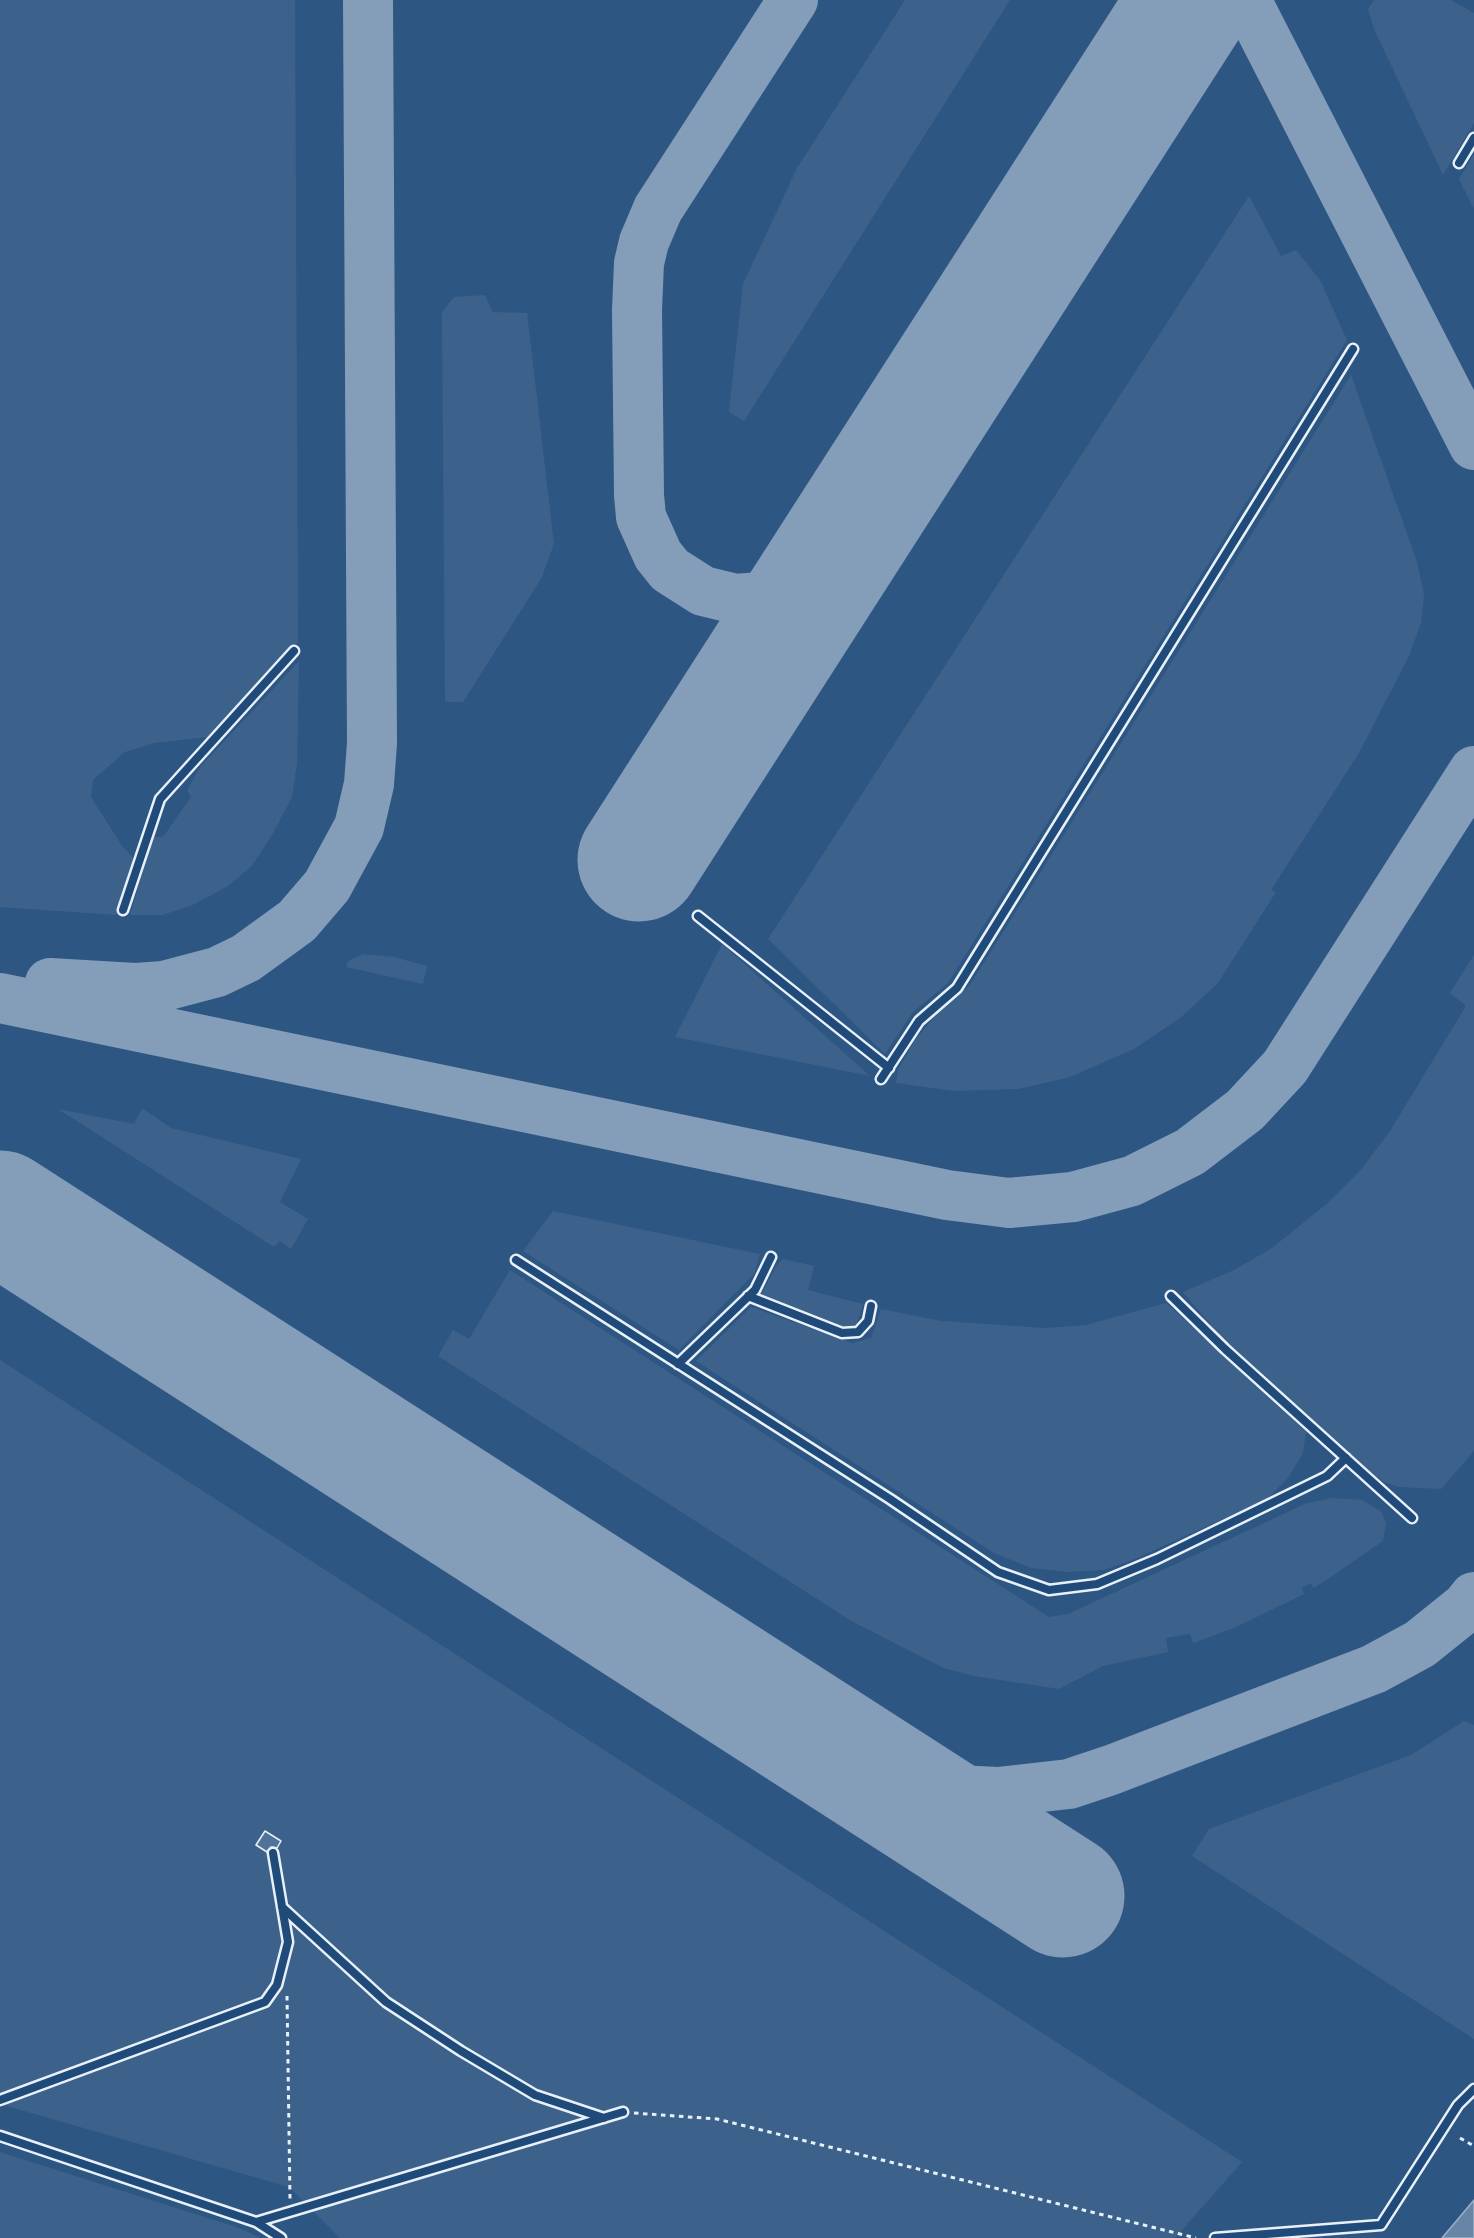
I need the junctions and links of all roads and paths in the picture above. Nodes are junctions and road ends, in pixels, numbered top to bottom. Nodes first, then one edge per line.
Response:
1 (1474, 138) edge
2 (1460, 163) dead end
3 (1353, 349) dead end
4 (294, 651) dead end
5 (123, 910) dead end
6 (698, 916) dead end
7 (889, 1068) junction
8 (882, 1079) dead end
9 (771, 1257) dead end
10 (516, 1260) dead end
11 (748, 1296) junction
12 (1171, 1296) dead end
13 (871, 1306) dead end
14 (678, 1364) junction
15 (1346, 1458) junction
16 (1412, 1518) dead end
17 (273, 1852) dead end
18 (282, 1907) junction
19 (287, 1988) dead end
20 (1474, 2089) edge
21 (0, 2100) edge
22 (623, 2112) joint
23 (604, 2118) junction
24 (0, 2136) edge
25 (1460, 2138) dead end
26 (1474, 2146) edge
27 (290, 2212) junction
28 (256, 2222) junction
29 (281, 2238) edge
30 (1196, 2238) edge
31 (1215, 2238) edge

1 - 2 lane
3 - 7 lane
4 - 5 lane
6 - 7 lane
7 - 8 lane
9 - 11 lane
10 - 14 lane
11 - 13 lane
11 - 14 lane
12 - 15 lane
14 - 15 lane
15 - 16 lane
17 - 18 lane
18 - 21 lane
18 - 23 lane
19 - 27 path
20 - 31 lane
22 - 23 lane
22 - 30 path
23 - 27 lane
24 - 28 lane
25 - 26 path
27 - 28 lane
28 - 29 lane

